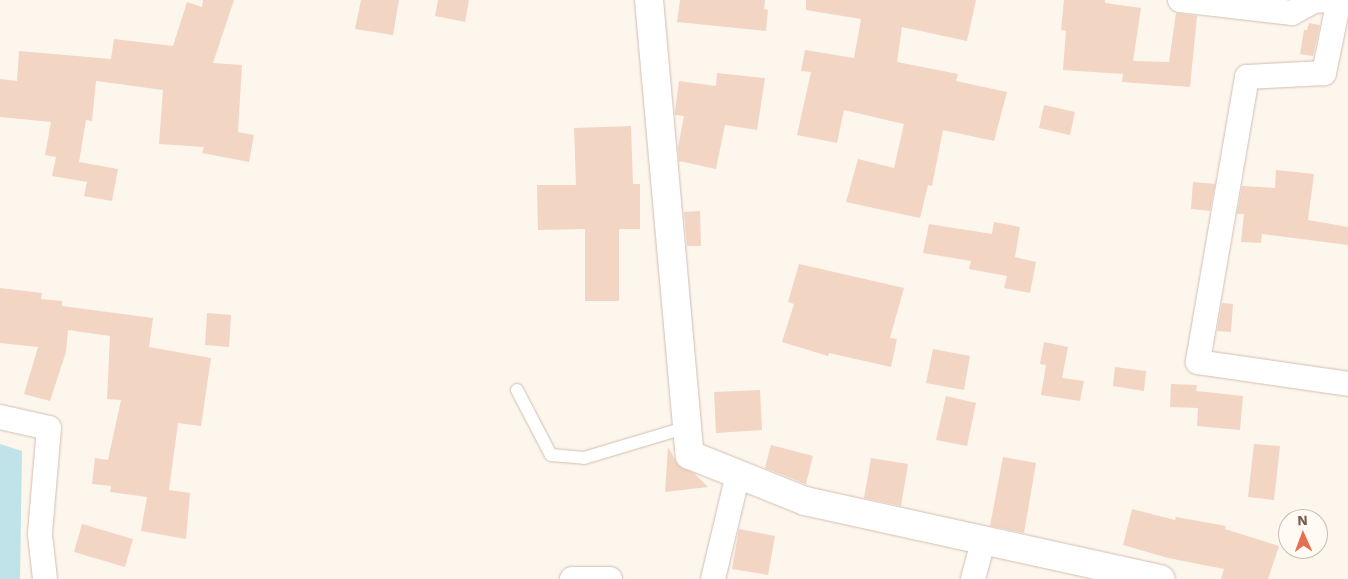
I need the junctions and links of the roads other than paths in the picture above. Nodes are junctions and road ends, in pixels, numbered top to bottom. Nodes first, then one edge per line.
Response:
1 (649, 0) edge
2 (1180, 0) edge
3 (1331, 0) edge
4 (1340, 0) edge
5 (1348, 1) edge
6 (1348, 384) edge
7 (517, 390) dead end
8 (0, 417) edge
9 (688, 427) junction
10 (738, 474) junction
11 (984, 538) junction
12 (45, 579) edge
13 (572, 579) edge
14 (610, 579) edge
15 (713, 579) edge
16 (973, 579) edge
17 (1161, 579) edge

1 - 9 street
2 - 3 street
4 - 5 street
4 - 6 street
7 - 9 lane
8 - 12 street
9 - 10 street
10 - 11 street
10 - 15 street
11 - 16 street
11 - 17 street
13 - 14 street

